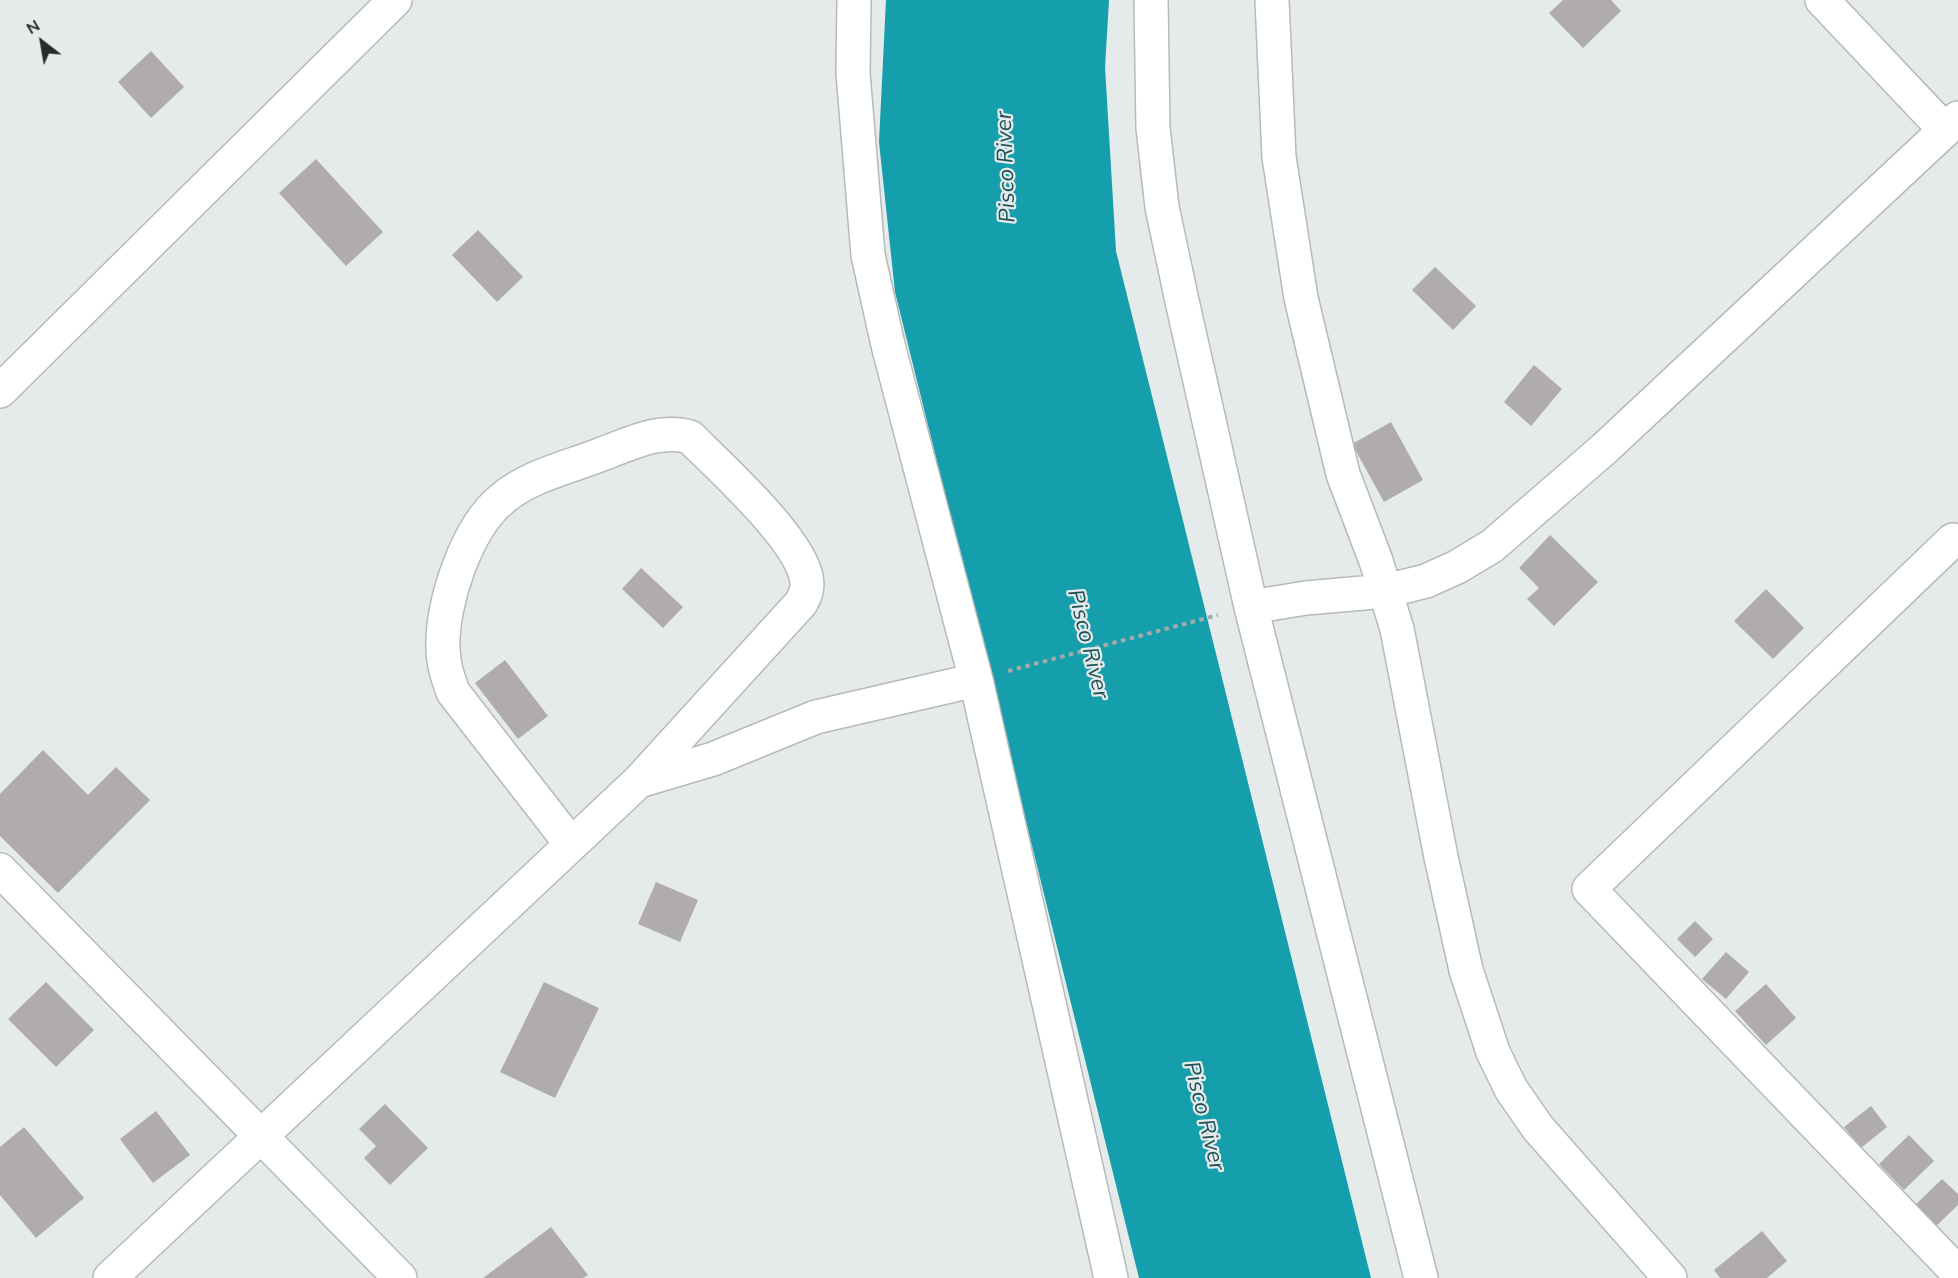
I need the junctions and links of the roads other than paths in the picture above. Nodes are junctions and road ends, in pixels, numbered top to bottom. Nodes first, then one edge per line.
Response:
1 (395, 0) edge
2 (854, 0) edge
3 (1150, 0) edge
4 (1272, 0) edge
5 (1822, 0) edge
6 (1951, 124) edge
7 (0, 391) edge
8 (1953, 540) dead end
9 (1386, 591) junction
10 (1239, 610) junction
11 (987, 677) junction
12 (639, 781) junction
13 (571, 844) junction
14 (0, 870) edge
15 (262, 1137) junction
16 (1958, 1273) edge
17 (110, 1278) edge
18 (400, 1278) edge
19 (1111, 1278) edge
20 (1421, 1278) edge
21 (1670, 1278) edge

1 - 7 street
2 - 11 street
3 - 10 street
4 - 9 street
5 - 6 street
6 - 9 street
8 - 16 street
9 - 10 street
9 - 21 street
10 - 20 street
11 - 12 street
11 - 19 street
12 - 13 street
12 - 13 street
13 - 15 street
14 - 15 street
15 - 17 street
15 - 18 street

